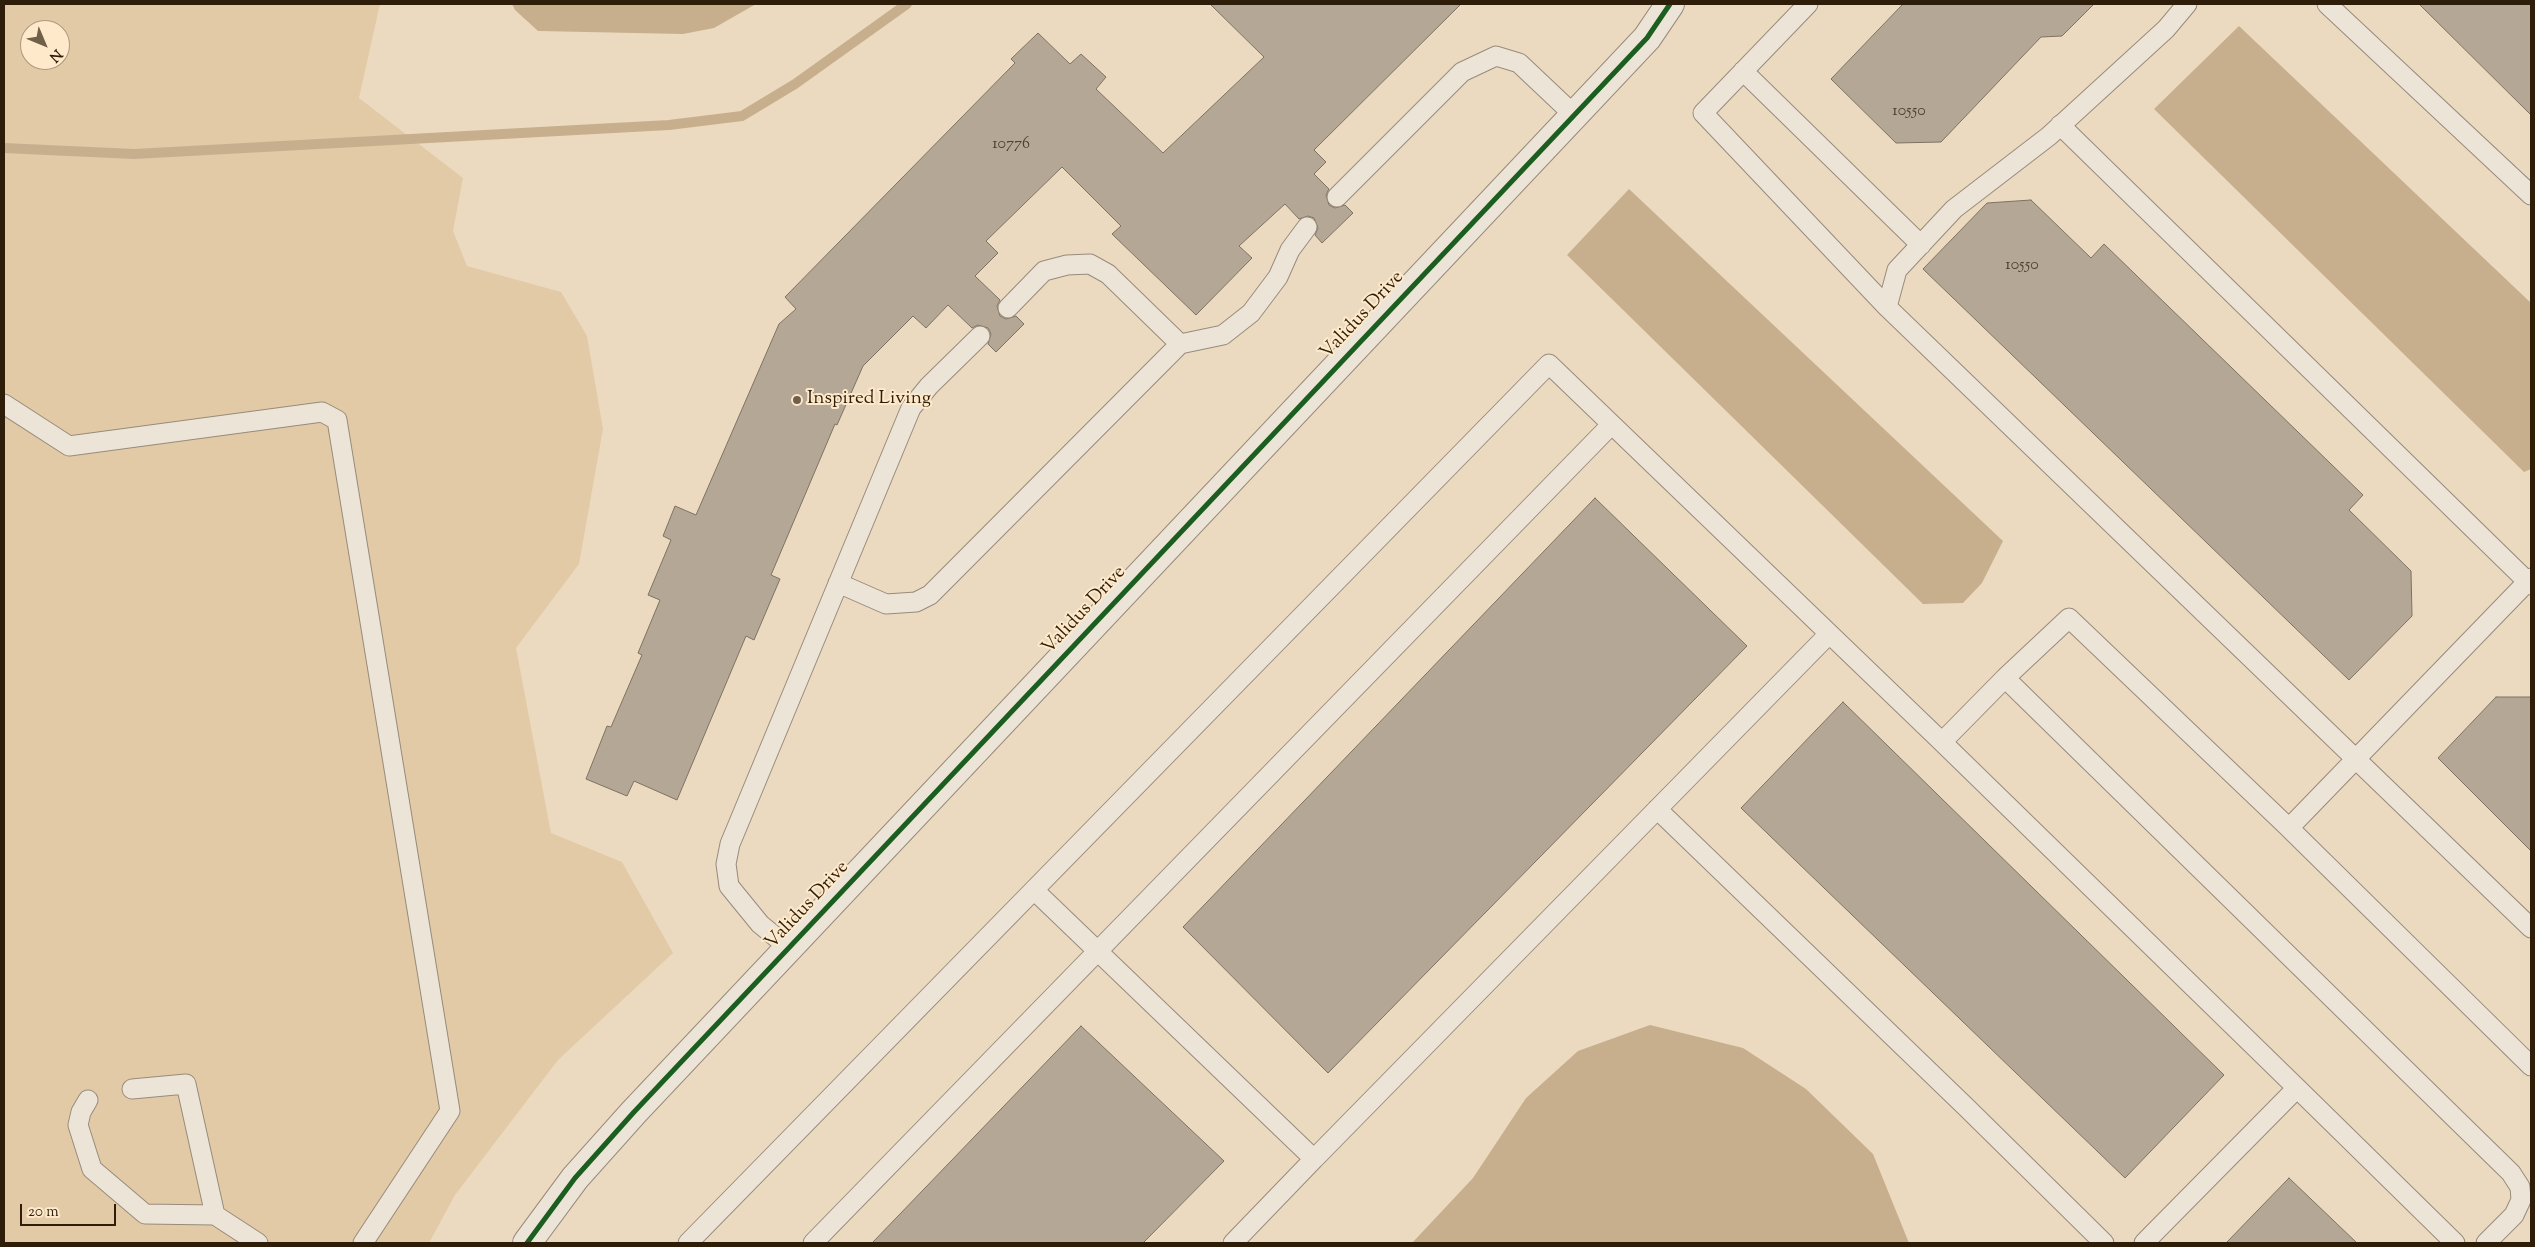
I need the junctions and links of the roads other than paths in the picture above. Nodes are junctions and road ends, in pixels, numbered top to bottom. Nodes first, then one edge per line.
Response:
1 (1670, 4) edge
2 (1808, 4) edge
3 (2187, 4) edge
4 (2327, 4) edge
5 (1743, 71) junction
6 (1574, 114) junction
7 (2060, 125) junction
8 (2531, 195) edge
9 (1337, 197) dead end
10 (1307, 227) dead end
11 (1921, 245) junction
12 (1887, 307) junction
13 (1008, 308) dead end
14 (980, 336) dead end
15 (1180, 344) junction
16 (4, 404) edge
17 (1611, 424) junction
18 (2530, 581) edge
19 (838, 583) junction
20 (1829, 634) junction
21 (2005, 678) junction
22 (1942, 742) junction
23 (2356, 759) junction
24 (1657, 809) junction
25 (2289, 828) junction
26 (1034, 890) junction
27 (2531, 928) edge
28 (789, 948) junction
29 (1098, 952) junction
30 (2531, 1066) edge
31 (2297, 1088) junction
32 (132, 1089) dead end
33 (88, 1100) dead end
34 (1314, 1159) junction
35 (215, 1215) junction
36 (258, 1243) edge
37 (363, 1243) edge
38 (527, 1243) edge
39 (688, 1243) edge
40 (813, 1243) edge
41 (1233, 1243) edge
42 (2104, 1243) edge
43 (2144, 1243) edge
44 (2455, 1243) edge
45 (2486, 1243) edge

1 - 6 street, Validus Drive
2 - 5 lane
3 - 7 lane
4 - 8 lane
5 - 11 lane
5 - 12 lane
6 - 9 lane
6 - 28 street, Validus Drive
7 - 11 lane
7 - 18 lane
10 - 15 lane
11 - 12 lane
12 - 23 lane
13 - 15 lane
14 - 19 lane
15 - 19 lane
16 - 37 lane
17 - 20 lane
17 - 26 lane
17 - 29 lane
18 - 23 lane
19 - 28 lane
20 - 22 lane
20 - 24 lane
21 - 22 lane
21 - 25 lane
21 - 45 lane
22 - 31 lane
23 - 25 lane
23 - 27 lane
24 - 34 lane
24 - 42 lane
25 - 30 lane
26 - 29 lane
26 - 39 lane
28 - 38 street, Validus Drive
29 - 34 lane
29 - 40 lane
31 - 43 lane
31 - 44 lane
32 - 35 lane
33 - 35 lane
34 - 41 lane
35 - 36 lane

